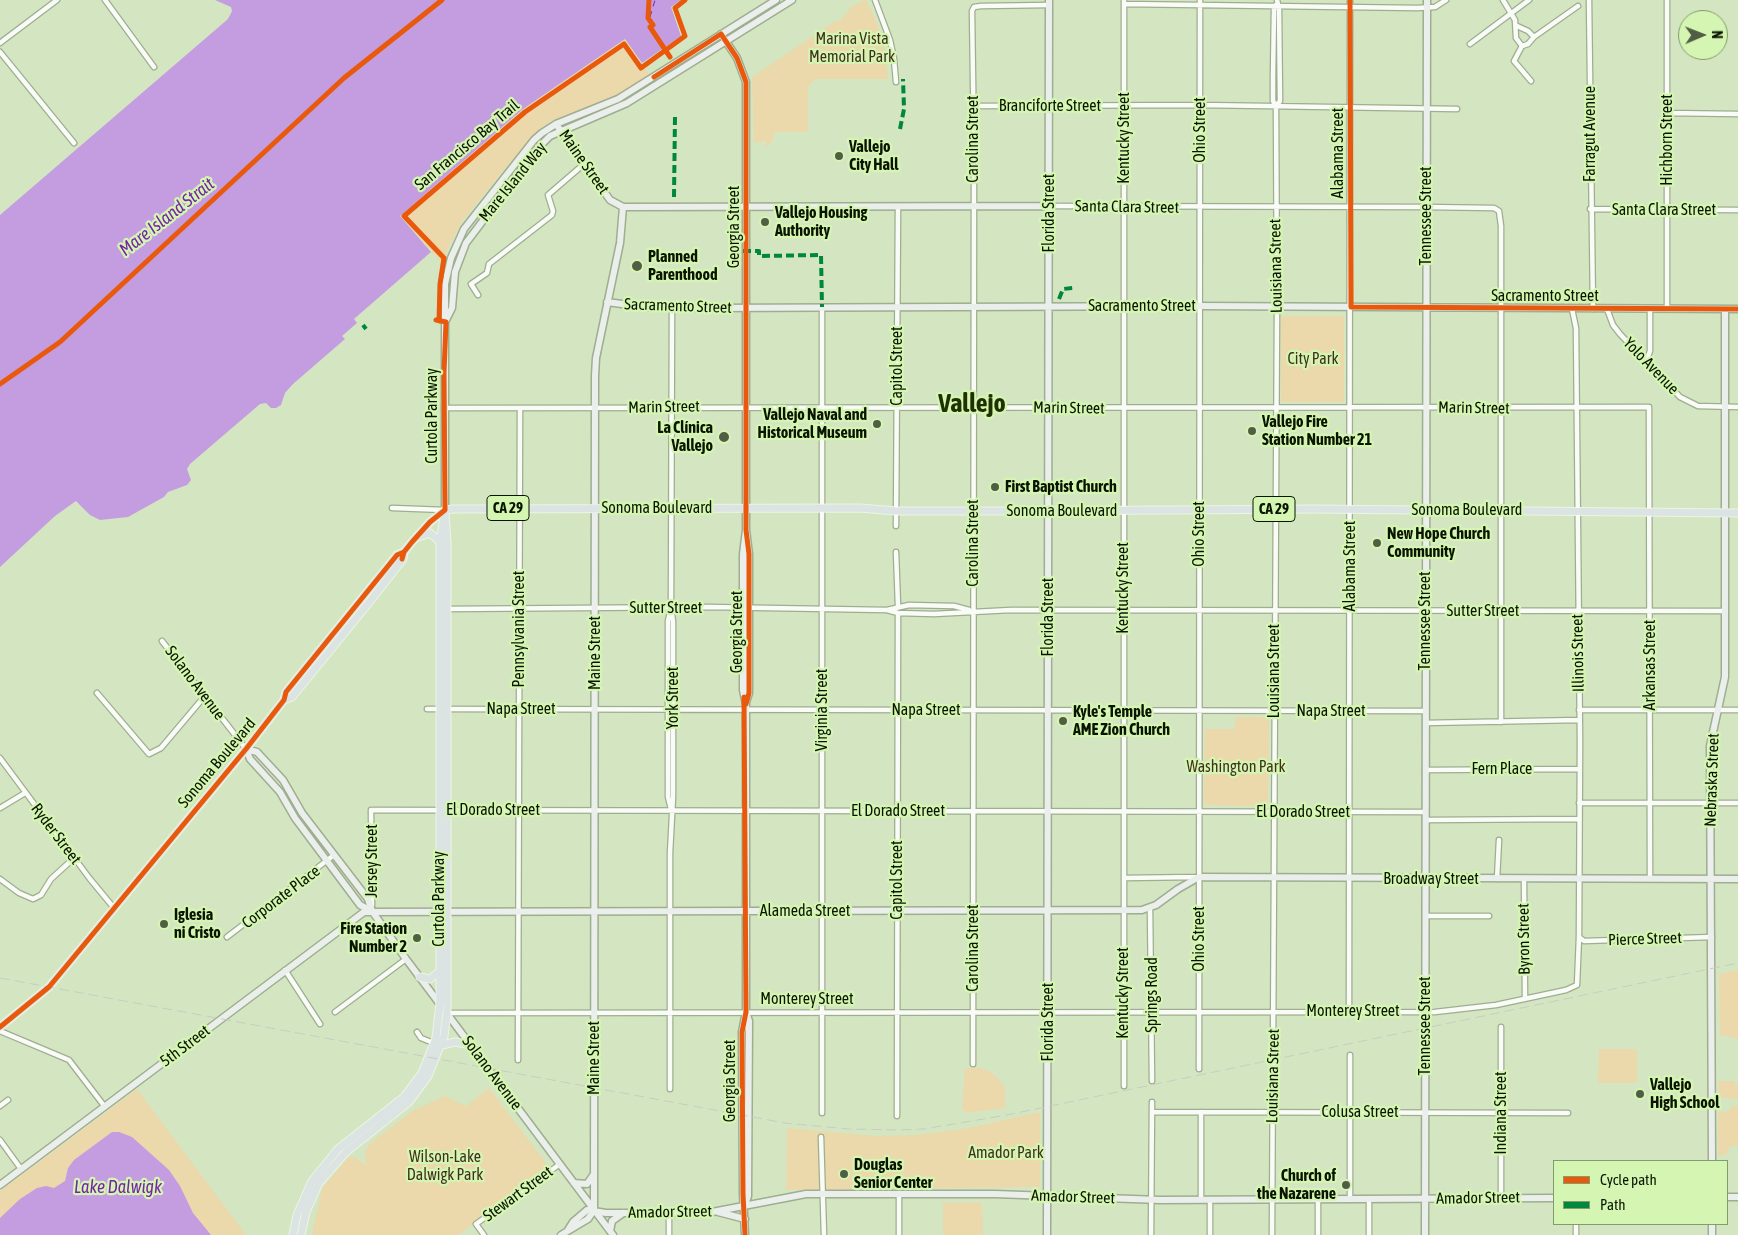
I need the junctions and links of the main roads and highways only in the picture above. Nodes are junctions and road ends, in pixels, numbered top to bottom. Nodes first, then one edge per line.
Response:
1 (776, 0) edge
2 (792, 0) edge
3 (1421, 0) edge
4 (1426, 0) edge
5 (1049, 2) edge
6 (1425, 8) junction
7 (721, 34) junction
8 (726, 41) junction
9 (556, 124) junction
10 (561, 130) junction
11 (1049, 206) junction
12 (623, 207) junction
13 (747, 207) junction
14 (450, 258) joint
15 (458, 261) joint
16 (608, 302) junction
17 (1049, 306) junction
18 (746, 308) junction
19 (1426, 308) junction
20 (1725, 309) junction
21 (1738, 309) edge
22 (446, 322) junction
23 (595, 508) junction
24 (746, 508) junction
25 (445, 510) junction
26 (1425, 510) junction
27 (1048, 511) junction
28 (1724, 512) junction
29 (1738, 513) edge
30 (415, 538) junction
31 (440, 542) junction
32 (443, 709) junction
33 (246, 749) junction
34 (1199, 878) joint
35 (1426, 879) junction
36 (1711, 879) junction
37 (1738, 879) edge
38 (1048, 910) junction
39 (372, 911) junction
40 (443, 911) junction
41 (594, 911) junction
42 (746, 911) junction
43 (439, 972) junction
44 (420, 976) junction
45 (440, 1003) junction
46 (447, 1013) junction
47 (0, 1027) edge
48 (438, 1044) junction
49 (471, 1045) junction
50 (1712, 1160) edge
51 (594, 1173) junction
52 (574, 1183) junction
53 (0, 1185) edge
54 (1048, 1196) junction
55 (1553, 1198) edge
56 (1425, 1199) junction
57 (745, 1206) junction
58 (594, 1210) junction
59 (624, 1212) junction
60 (718, 1212) junction
61 (745, 1219) junction
62 (611, 1233) edge
63 (293, 1235) edge
64 (301, 1235) edge
65 (561, 1235) edge
66 (745, 1235) edge
67 (1048, 1235) edge
68 (1425, 1235) edge

1 - 7 main road, Mare Island Way
2 - 8 main road, Mare Island Way
3 - 6 main road, Tennessee Street
4 - 6 main road, Tennessee Street
5 - 11 main road, Florida Street
6 - 19 main road, Tennessee Street
7 - 8 main road, Georgia Street
7 - 9 main road, Mare Island Way
8 - 10 main road, Mare Island Way
8 - 13 main road, Georgia Street
9 - 10 main road, Maine Street
9 - 14 main road, Mare Island Way
10 - 12 main road, Maine Street
10 - 15 main road, Mare Island Way
11 - 13 main road, Santa Clara Street
11 - 17 main road, Florida Street
12 - 13 main road, Santa Clara Street
12 - 16 main road, Maine Street
13 - 18 main road, Georgia Street
14 - 22 main road, Curtola Parkway
15 - 22 main road, Curtola Parkway
16 - 18 main road, Sacramento Street
16 - 23 main road, Maine Street
17 - 18 main road, Sacramento Street
17 - 19 main road, Sacramento Street
17 - 27 main road, Florida Street
18 - 24 main road, Georgia Street
19 - 20 main road, Sacramento Street
19 - 26 main road, Tennessee Street
20 - 21 main road, Sacramento Street
20 - 28 main road, Nebraska Street
22 - 25 main road, Curtola Parkway
23 - 24 main road, Sonoma Boulevard / CA 29
23 - 25 main road, Sonoma Boulevard / CA 29
23 - 41 main road, Maine Street
24 - 27 main road, Sonoma Boulevard / CA 29
24 - 42 main road, Georgia Street
25 - 30 main road, Sonoma Boulevard
25 - 31 main road, Curtola Parkway
25 - 32 main road, Curtola Parkway
26 - 27 main road, Sonoma Boulevard / CA 29
26 - 28 main road, Sonoma Boulevard / CA 29
26 - 35 main road, Tennessee Street
27 - 38 main road, Florida Street
28 - 29 main road, Sonoma Boulevard / CA 29
28 - 36 main road, Nebraska Street
30 - 31 main road
30 - 33 main road, Sonoma Boulevard
31 - 32 main road, Curtola Parkway
32 - 40 main road, Curtola Parkway
33 - 39 main road, Solano Avenue
33 - 39 main road, Solano Avenue
33 - 47 main road, Sonoma Boulevard
34 - 35 main road, Broadway Street
34 - 38 main road, Alameda Street
35 - 36 main road, Broadway Street
35 - 56 main road, Tennessee Street
36 - 37 main road, Broadway Street
36 - 50 main road, Nebraska Street
38 - 42 main road, Alameda Street
38 - 54 main road, Florida Street
39 - 40 main road, Alameda Street
39 - 44 main road, Solano Avenue
39 - 53 main road, 5th Street
40 - 41 main road, Alameda Street
40 - 43 main road, Curtola Parkway
40 - 46 main road, Curtola Parkway
41 - 42 main road, Alameda Street
41 - 51 main road, Maine Street
42 - 57 main road, Georgia Street
43 - 44 main road
43 - 45 main road, Curtola Parkway
44 - 45 main road, Solano Avenue
45 - 46 main road, Solano Avenue
45 - 48 main road, Curtola Parkway
46 - 48 main road, Curtola Parkway
46 - 49 main road, Solano Avenue
48 - 49 main road
48 - 63 main road, Curtola Parkway
48 - 64 main road, Curtola Parkway
49 - 52 main road, Solano Avenue
51 - 52 main road
51 - 58 main road, Maine Street
52 - 58 main road, Solano Avenue
54 - 56 main road, Amador Street
54 - 57 main road, Amador Street
54 - 67 main road, Florida Street
55 - 56 main road, Amador Street
56 - 68 main road, Tennessee Street
57 - 60 main road, Amador Street
57 - 61 main road, Georgia Street
58 - 59 main road, Amador Street
58 - 62 main road, Solano Avenue
58 - 65 main road
59 - 60 main road, Amador Street
59 - 62 main road
60 - 61 main road
61 - 66 main road, Georgia Street

